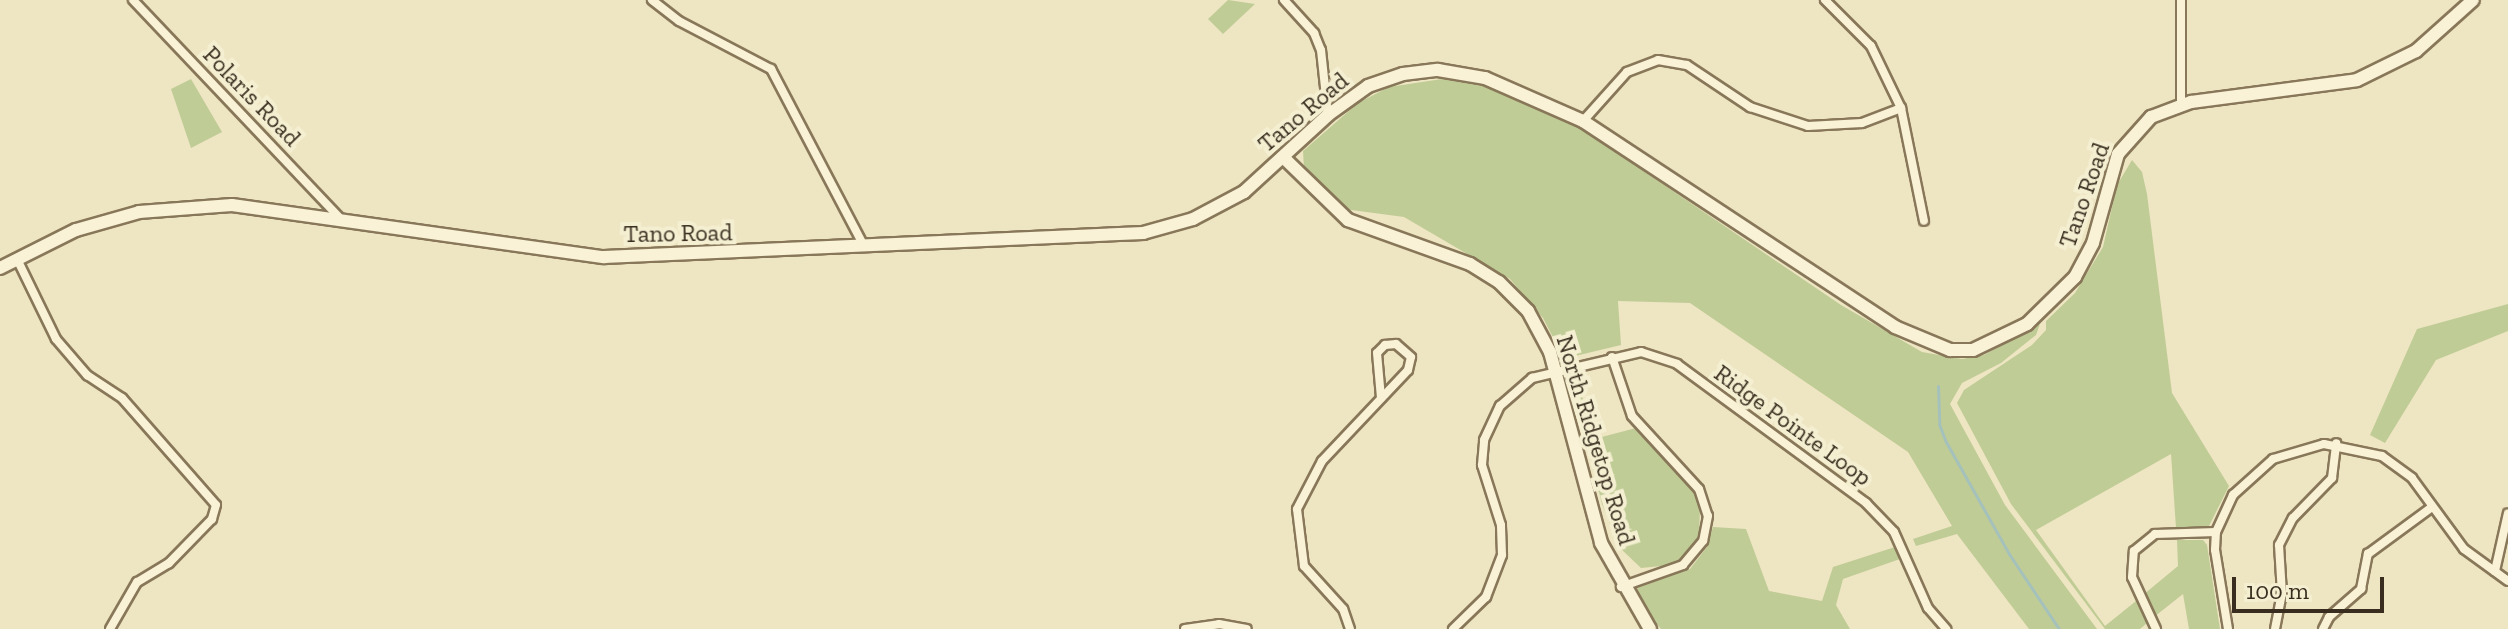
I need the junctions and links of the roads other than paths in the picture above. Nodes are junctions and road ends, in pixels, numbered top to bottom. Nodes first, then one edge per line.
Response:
1 (133, 0) edge
2 (652, 0) edge
3 (1284, 0) edge
4 (1825, 0) edge
5 (2181, 0) edge
6 (2473, 0) edge
7 (2181, 104) junction
8 (1901, 108) junction
9 (1328, 115) junction
10 (1583, 121) junction
11 (1283, 157) junction
12 (342, 220) junction
13 (1924, 221) dead end
14 (864, 246) junction
15 (17, 259) junction
16 (0, 268) edge
17 (1612, 357) junction
18 (1555, 370) junction
19 (1381, 398) junction
20 (2336, 443) junction
21 (2432, 507) junction
22 (2508, 513) edge
23 (2216, 532) junction
24 (2495, 571) junction
25 (2508, 581) edge
26 (1621, 587) junction
27 (110, 629) edge
28 (1185, 629) edge
29 (1247, 629) edge
30 (1350, 629) edge
31 (1453, 629) edge
32 (1650, 629) edge
33 (1946, 629) edge
34 (2156, 629) edge
35 (2228, 629) edge
36 (2275, 629) edge
37 (2323, 629) edge

1 - 12 street, Polaris Road
2 - 14 street
3 - 9 street
4 - 8 street
5 - 7 street
6 - 7 street, Tano Road
7 - 10 street, Tano Road
8 - 10 street
8 - 13 street
9 - 10 street, Tano Road
9 - 11 street, Tano Road
11 - 14 street, Tano Road
11 - 18 street, North Ridgetop Road
12 - 14 street, Tano Road
12 - 15 street, Tano Road
15 - 16 street, Tano Road
15 - 27 street
17 - 18 street, Ridge Pointe Loop
17 - 26 street
17 - 33 street, Ridge Pointe Loop
18 - 26 street, North Ridgetop Road
18 - 31 street, Ridge Pointe Loop
19 - 19 street
19 - 30 street
20 - 21 street
20 - 23 street
20 - 36 street
21 - 24 street
21 - 37 street
22 - 24 street
23 - 34 street
23 - 35 street
24 - 25 street
26 - 32 street, North Ridgetop Road
28 - 29 street

